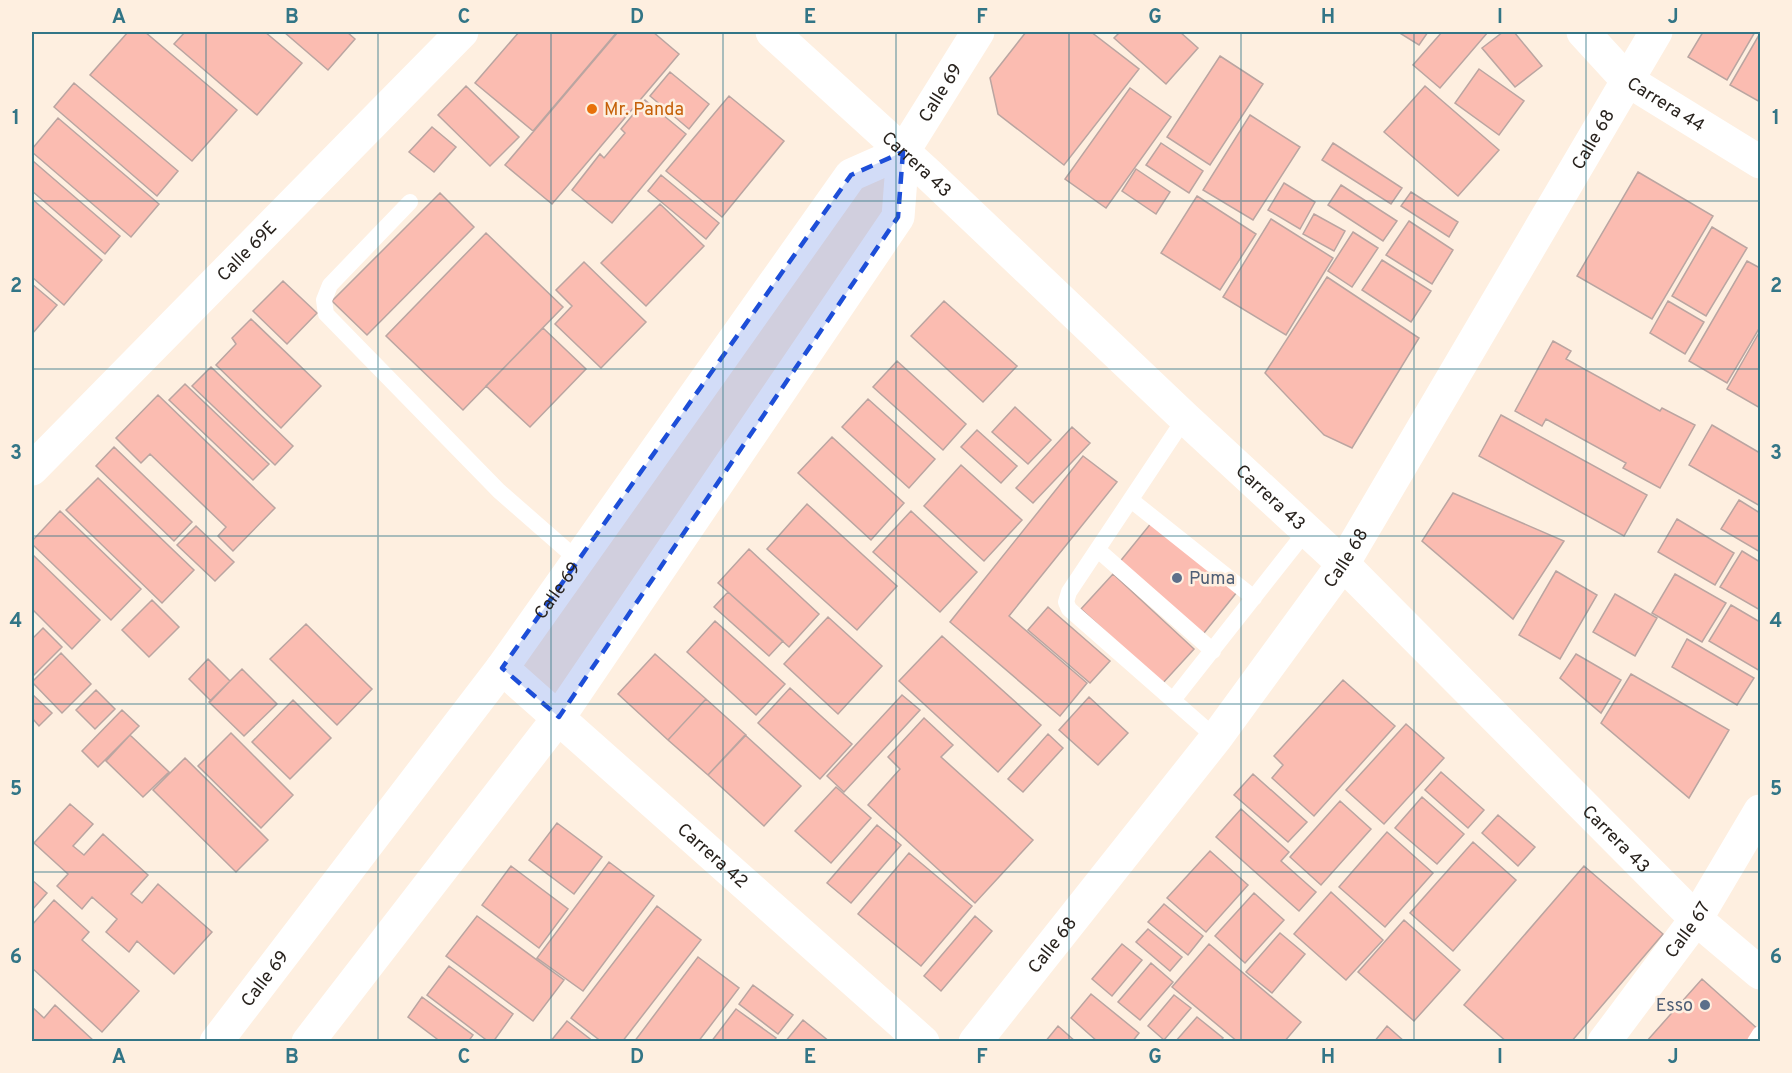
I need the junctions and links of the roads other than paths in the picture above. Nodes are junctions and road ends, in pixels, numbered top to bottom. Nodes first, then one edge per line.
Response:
1 (462, 32) edge
2 (772, 32) edge
3 (978, 32) edge
4 (1583, 32) edge
5 (1656, 32) edge
6 (1627, 80) junction
7 (903, 152) junction
8 (1761, 162) edge
9 (410, 202) dead end
10 (1185, 418) junction
11 (32, 469) edge
12 (1131, 500) junction
13 (1307, 530) junction
14 (1098, 550) junction
15 (579, 561) junction
16 (1343, 564) junction
17 (1254, 598) junction
18 (1213, 651) junction
19 (502, 668) junction
20 (1173, 700) junction
21 (559, 717) junction
22 (1216, 738) junction
23 (1761, 811) edge
24 (1696, 919) junction
25 (1761, 973) edge
26 (1761, 1034) edge
27 (1607, 1040) edge
28 (216, 1041) edge
29 (308, 1041) edge
30 (923, 1041) edge
31 (975, 1041) edge
32 (1755, 1041) edge

1 - 11 street, Calle 69E
2 - 7 street, Carrera 43
3 - 7 street, Calle 69
4 - 6 street, Carrera 44
5 - 6 street, Calle 68
6 - 8 street, Carrera 44
6 - 16 street, Calle 68
7 - 10 street, Carrera 43
7 - 15 street, Calle 69
7 - 21 street, Calle 69
9 - 15 lane
10 - 12 lane
10 - 13 street, Carrera 43
12 - 14 lane
12 - 17 lane
13 - 16 street, Carrera 43
13 - 17 lane
14 - 18 lane
14 - 20 lane
15 - 19 street, Calle 69
16 - 22 street, Calle 68
16 - 24 street, Carrera 43
17 - 18 lane
18 - 20 lane
19 - 21 street, Carrera 42
19 - 28 street, Calle 69
20 - 22 lane
21 - 29 street, Calle 69
21 - 30 street, Carrera 42
22 - 31 street, Calle 68
23 - 24 street, Calle 67
24 - 25 street, Carrera 43
24 - 27 street, Calle 67
26 - 32 lane

